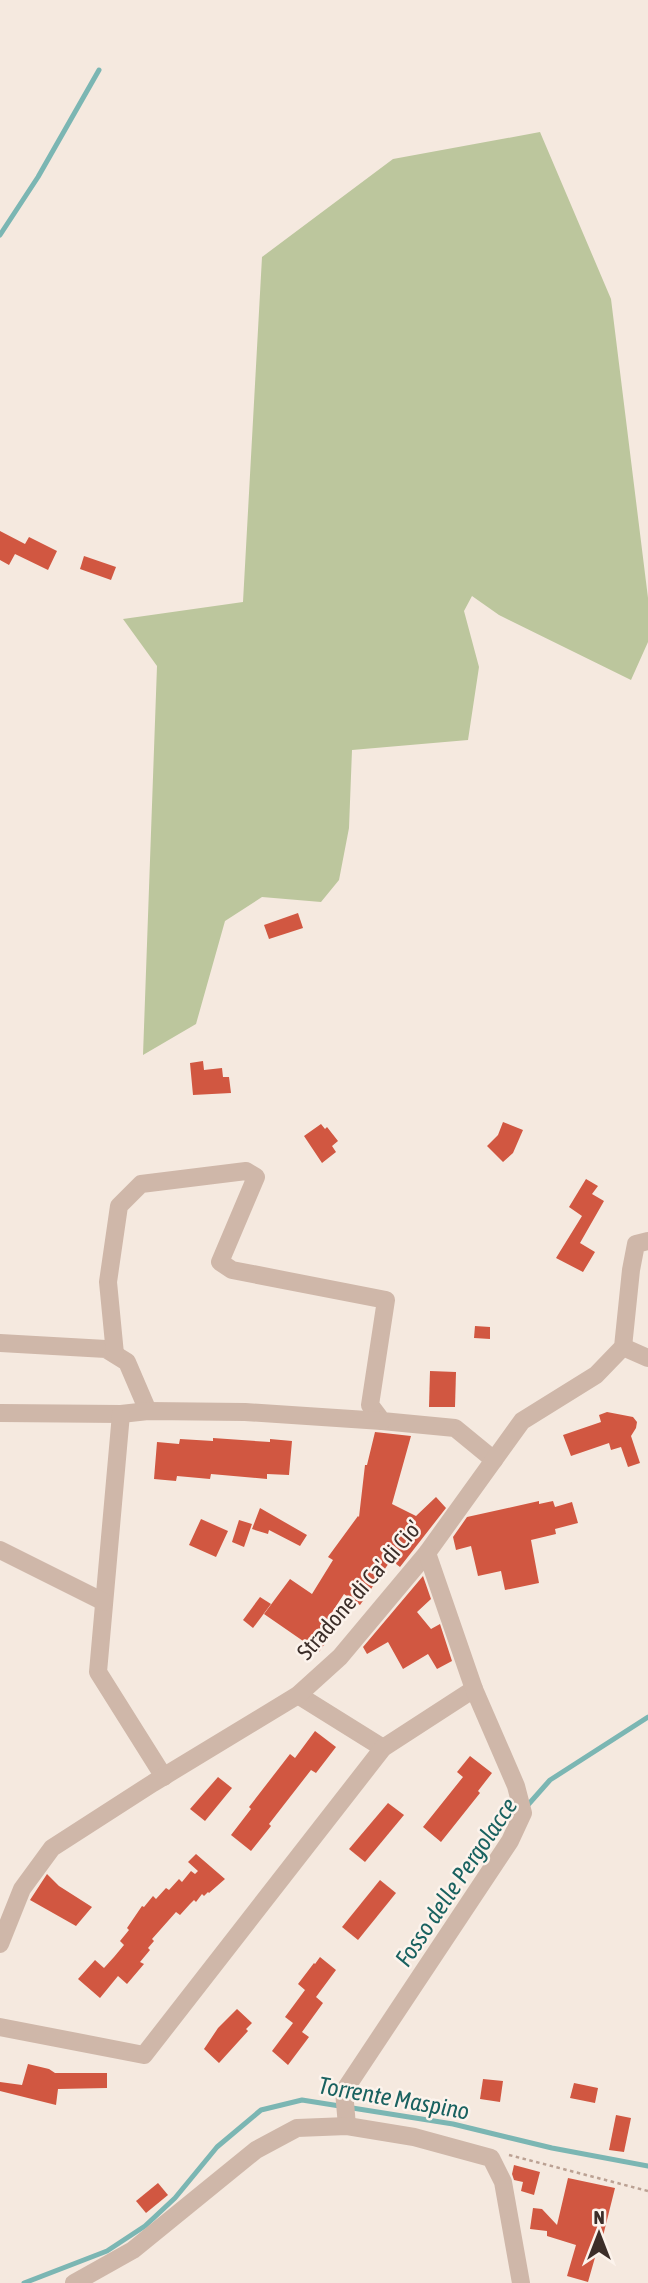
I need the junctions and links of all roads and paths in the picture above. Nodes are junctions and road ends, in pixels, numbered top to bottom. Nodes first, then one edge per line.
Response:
1 (648, 1241) edge
2 (0, 1343) edge
3 (623, 1348) junction
4 (115, 1354) junction
5 (648, 1358) edge
6 (148, 1411) junction
7 (0, 1413) edge
8 (121, 1415) junction
9 (382, 1421) junction
10 (494, 1460) junction
11 (0, 1550) edge
12 (427, 1553) junction
13 (104, 1602) junction
14 (474, 1689) junction
15 (298, 1695) junction
16 (383, 1748) junction
17 (164, 1777) junction
18 (0, 1944) edge
19 (0, 2027) edge
20 (347, 2126) junction
21 (491, 2158) junction
22 (648, 2191) edge
23 (74, 2283) edge
24 (521, 2283) edge

1 - 3 street
2 - 4 street
3 - 5 street
3 - 10 street, Stradone di Ca' di Cio'
4 - 6 street
4 - 9 street
6 - 8 street
6 - 9 street
7 - 8 street
8 - 13 street
9 - 10 street
10 - 12 street, Stradone di Ca' di Cio'
11 - 13 street
12 - 14 street
12 - 15 street, Stradone di Ca' di Cio'
13 - 17 street
14 - 16 street
14 - 20 street
15 - 16 street
15 - 17 street, Stradone di Ca' di Cio'
16 - 19 street
17 - 18 street, Stradone di Ca' di Cio'
20 - 21 street
20 - 23 street
21 - 22 path
21 - 24 street

